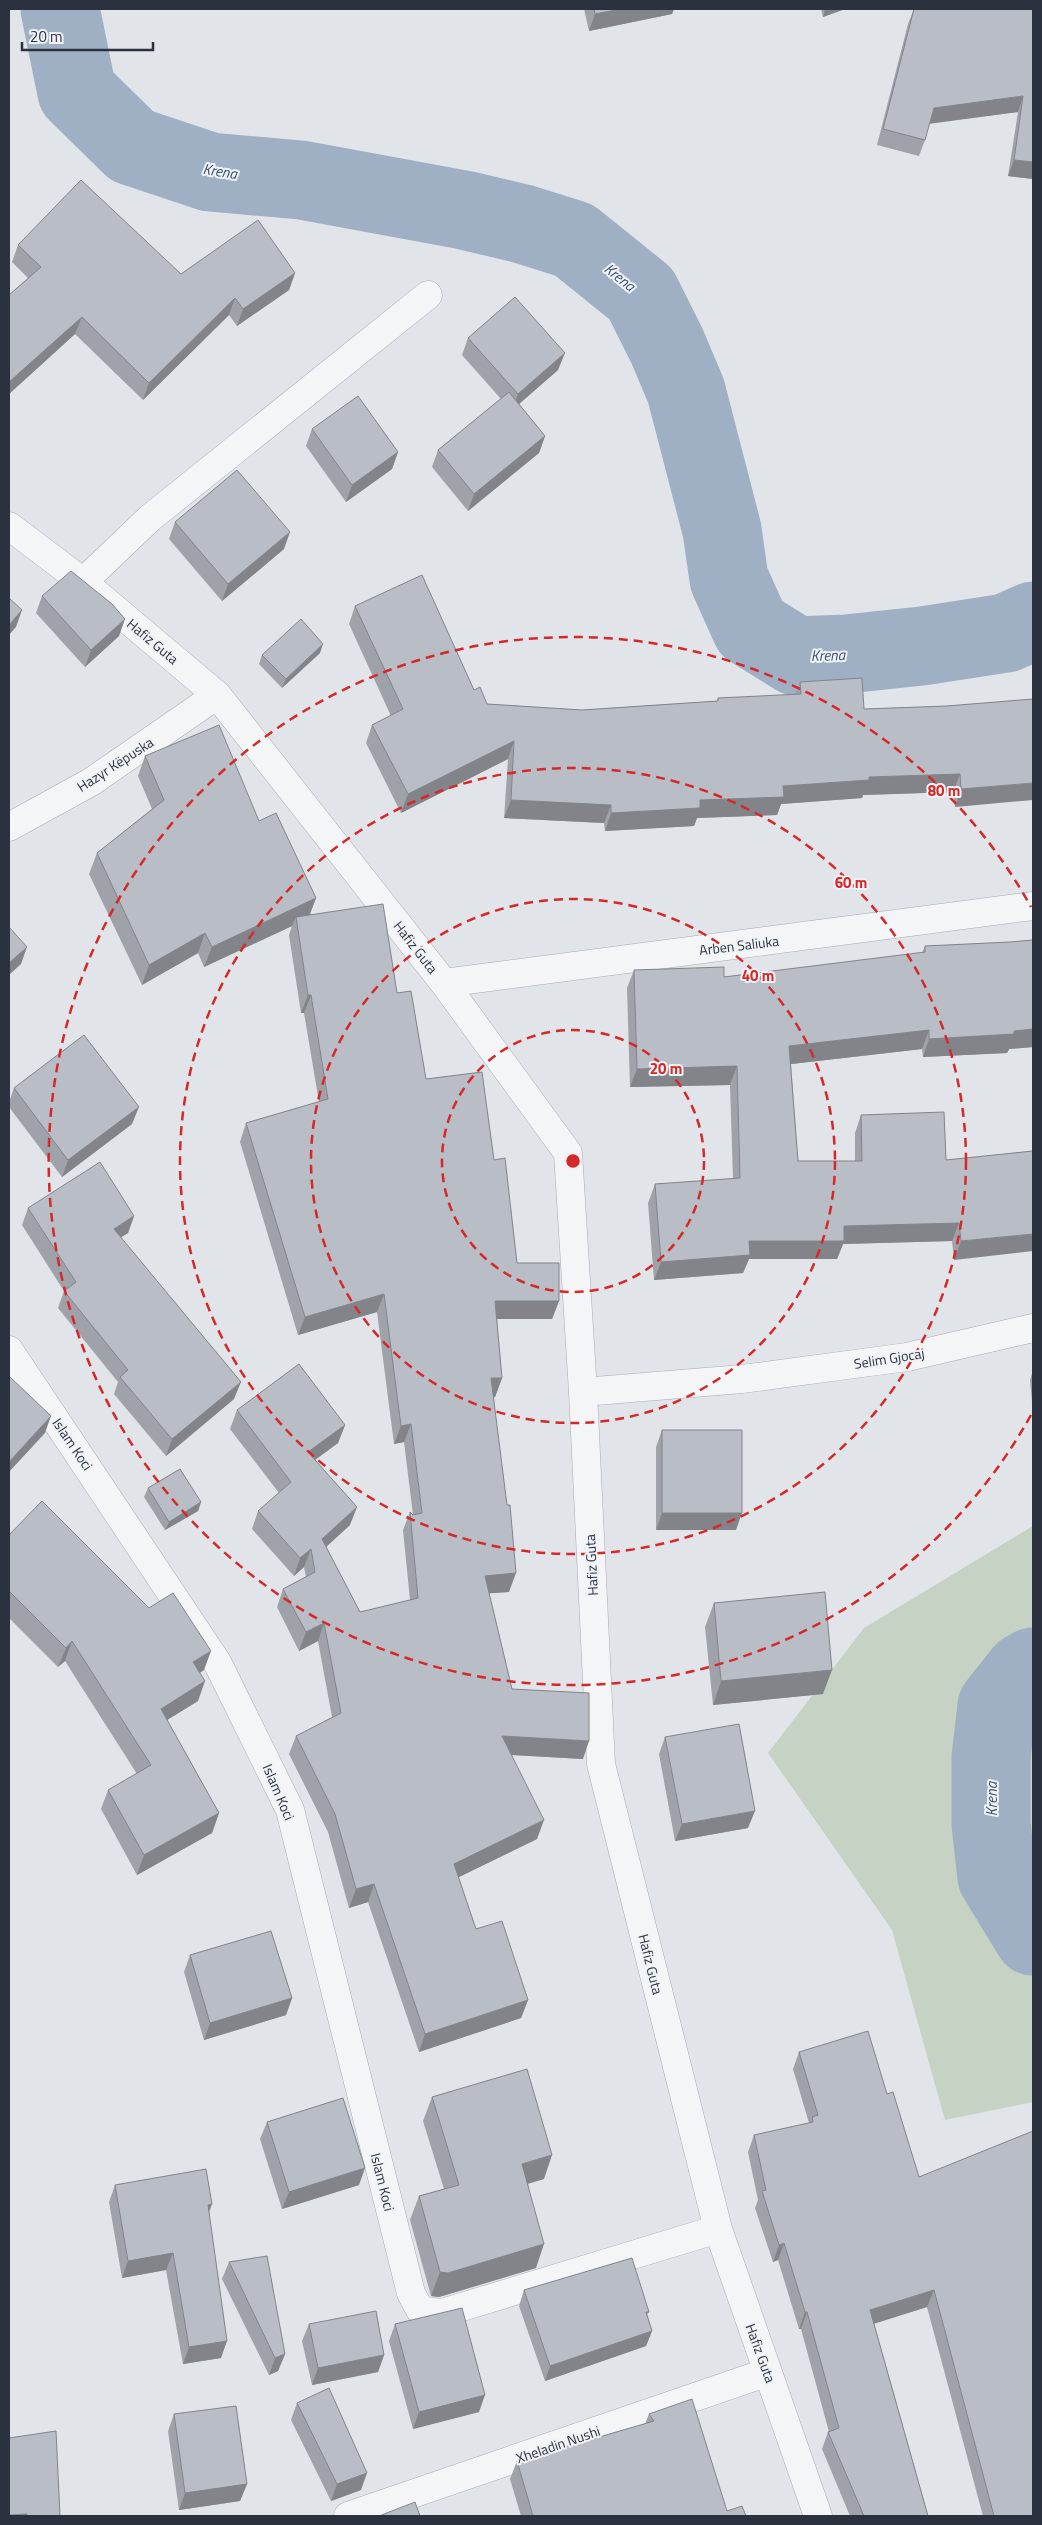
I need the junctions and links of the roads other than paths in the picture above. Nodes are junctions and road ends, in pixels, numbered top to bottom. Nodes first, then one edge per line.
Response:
1 (428, 295) dead end
2 (9, 526) edge
3 (83, 582) junction
4 (217, 695) junction
5 (9, 827) edge
6 (1033, 906) edge
7 (444, 983) junction
8 (1033, 1328) edge
9 (9, 1350) edge
10 (583, 1392) junction
11 (718, 2229) junction
12 (768, 2372) junction
13 (348, 2516) edge
14 (818, 2516) edge

1 - 3 street
2 - 3 street, Hafiz Guta
3 - 4 street, Hafiz Guta
4 - 5 street, Hazyr Këpuska
4 - 7 street, Hafiz Guta
6 - 7 street, Arben Saliuka
7 - 10 street, Hafiz Guta
8 - 10 street, Selim Gjocaj
9 - 11 street, Islam Koci
10 - 11 street, Hafiz Guta
11 - 12 street, Hafiz Guta
12 - 13 street, Xheladin Nushi
12 - 14 street, Hafiz Guta

